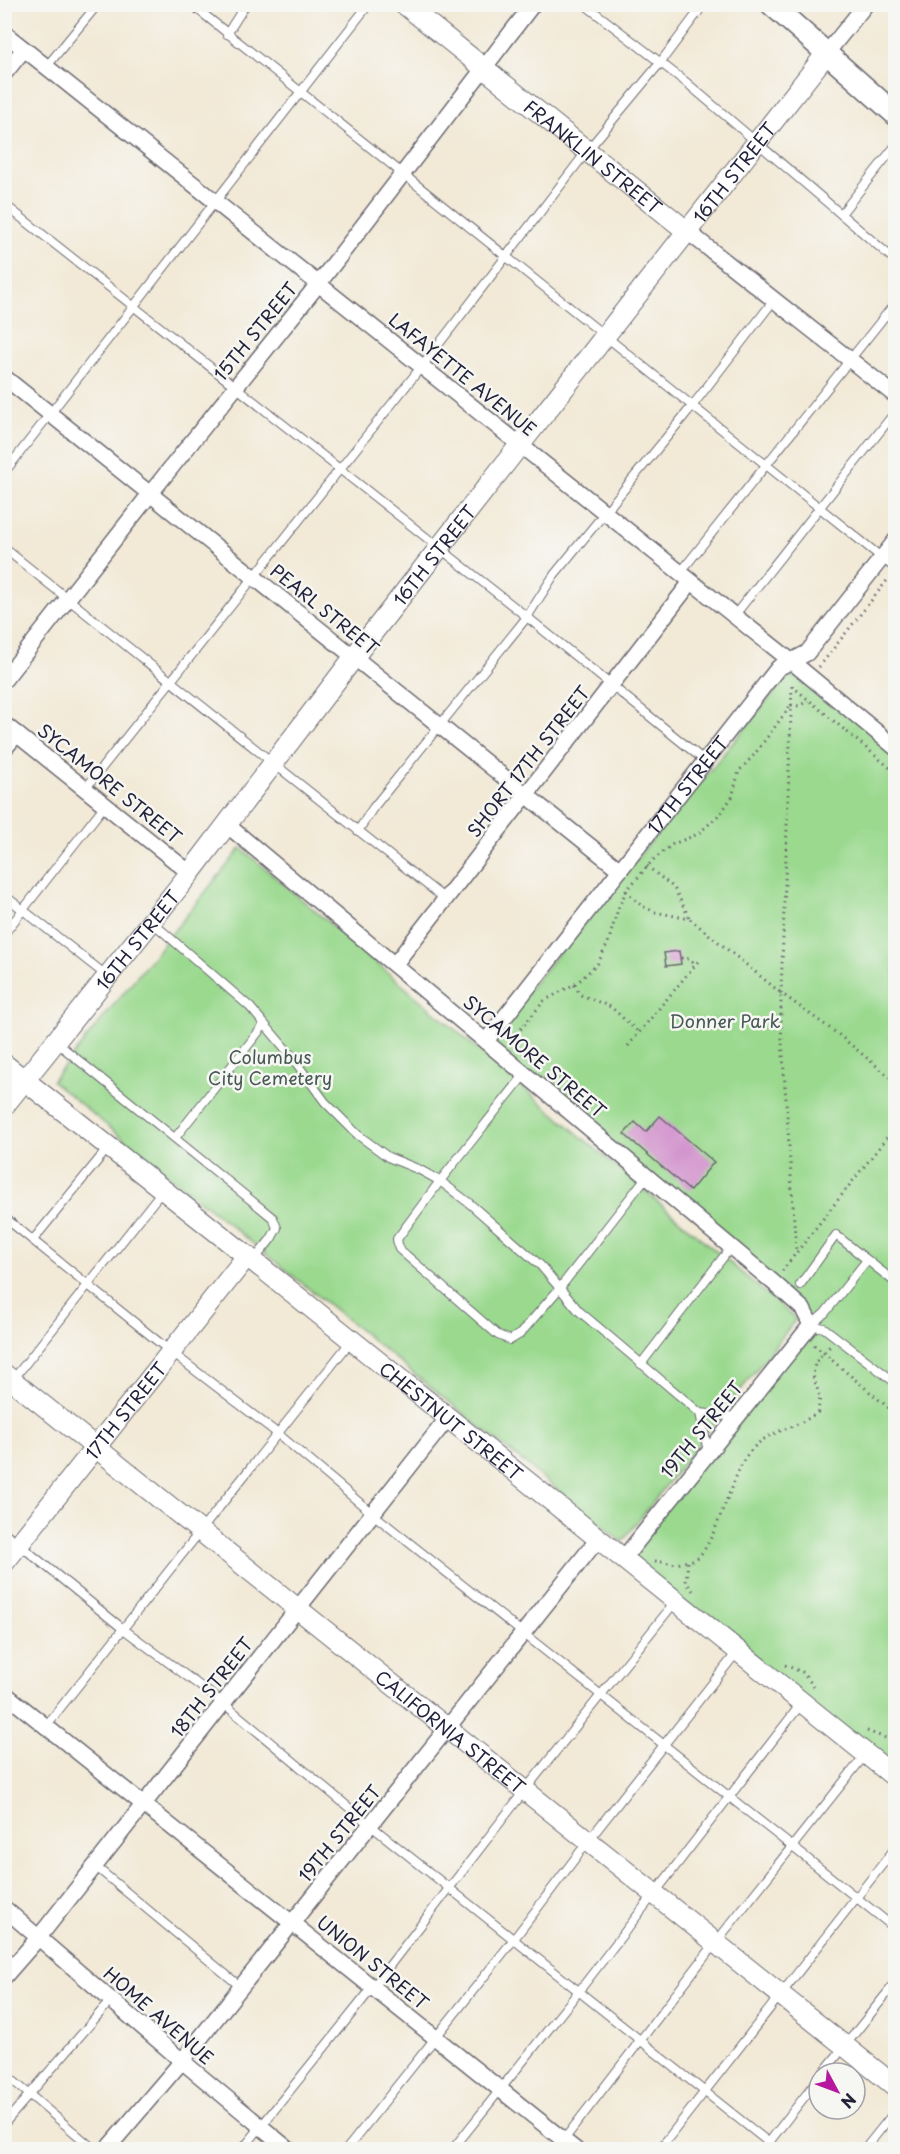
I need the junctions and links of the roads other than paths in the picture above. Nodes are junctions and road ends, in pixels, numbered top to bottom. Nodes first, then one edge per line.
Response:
1 (98, 4) edge
2 (191, 4) edge
3 (246, 4) edge
4 (369, 4) edge
5 (404, 4) edge
6 (532, 4) edge
7 (584, 4) edge
8 (704, 4) edge
9 (771, 4) edge
10 (866, 4) edge
11 (4, 33) edge
12 (227, 34) junction
13 (24, 49) junction
14 (826, 54) junction
15 (660, 63) junction
16 (47, 66) junction
17 (483, 68) junction
18 (4, 74) edge
19 (302, 93) junction
20 (896, 115) edge
21 (758, 142) junction
22 (896, 145) edge
23 (587, 151) junction
24 (402, 173) junction
25 (216, 201) junction
26 (4, 204) edge
27 (841, 214) junction
28 (688, 232) junction
29 (507, 256) junction
30 (896, 261) edge
31 (319, 283) junction
32 (774, 300) junction
33 (896, 302) edge
34 (135, 306) junction
35 (606, 336) junction
36 (850, 361) junction
37 (422, 366) junction
38 (4, 377) edge
39 (235, 387) junction
40 (896, 396) edge
41 (693, 405) junction
42 (896, 411) edge
43 (51, 414) junction
44 (521, 445) junction
45 (766, 464) junction
46 (339, 468) junction
47 (4, 473) edge
48 (150, 494) junction
49 (819, 507) junction
50 (606, 513) junction
51 (896, 540) edge
52 (4, 548) edge
53 (439, 548) junction
54 (882, 557) junction
55 (896, 569) edge
56 (254, 576) junction
57 (686, 578) junction
58 (68, 599) junction
59 (734, 616) junction
60 (527, 617) junction
61 (354, 658) junction
62 (791, 661) junction
63 (4, 680) edge
64 (172, 681) junction
65 (611, 685) junction
66 (439, 725) junction
67 (10, 729) edge
68 (896, 748) edge
69 (4, 749) edge
70 (705, 761) junction
71 (273, 764) junction
72 (85, 789) junction
73 (526, 795) junction
74 (105, 805) junction
75 (226, 824) junction
76 (358, 831) junction
77 (620, 870) junction
78 (190, 873) junction
79 (4, 895) edge
80 (445, 899) junction
81 (24, 910) junction
82 (152, 922) junction
83 (4, 934) edge
84 (395, 964) junction
85 (108, 976) junction
86 (264, 1025) junction
87 (486, 1041) junction
88 (56, 1042) junction
89 (4, 1065) edge
90 (525, 1074) junction
91 (25, 1081) junction
92 (4, 1106) edge
93 (175, 1138) junction
94 (108, 1147) junction
95 (646, 1176) junction
96 (440, 1181) junction
97 (163, 1190) junction
98 (4, 1217) edge
99 (33, 1240) junction
100 (731, 1247) junction
101 (250, 1259) junction
102 (867, 1260) junction
103 (896, 1283) edge
104 (89, 1285) junction
105 (800, 1285) dead end
106 (559, 1289) junction
107 (806, 1330) junction
108 (351, 1341) junction
109 (171, 1352) junction
110 (641, 1364) junction
111 (7, 1382) edge
112 (896, 1383) edge
113 (700, 1413) junction
114 (736, 1417) junction
115 (447, 1419) junction
116 (277, 1433) junction
117 (96, 1448) junction
118 (708, 1452) junction
119 (373, 1514) junction
120 (200, 1530) junction
121 (12, 1539) edge
122 (598, 1539) junction
123 (628, 1552) junction
124 (4, 1563) edge
125 (676, 1601) junction
126 (298, 1608) junction
127 (122, 1628) junction
128 (524, 1632) junction
129 (738, 1651) junction
130 (4, 1692) edge
131 (602, 1694) junction
132 (223, 1703) junction
133 (802, 1703) junction
134 (46, 1726) junction
135 (448, 1728) junction
136 (664, 1744) junction
137 (866, 1754) junction
138 (896, 1778) edge
139 (525, 1790) junction
140 (729, 1796) junction
141 (143, 1804) junction
142 (370, 1825) junction
143 (589, 1840) junction
144 (793, 1847) junction
145 (896, 1847) edge
146 (95, 1866) junction
147 (449, 1887) junction
148 (654, 1893) junction
149 (856, 1897) junction
150 (4, 1908) edge
151 (292, 1923) junction
152 (896, 1929) edge
153 (39, 1937) junction
154 (514, 1939) junction
155 (716, 1942) junction
156 (4, 1977) edge
157 (896, 1982) edge
158 (241, 1987) junction
159 (373, 1987) junction
160 (579, 1991) junction
161 (780, 1994) junction
162 (111, 2000) junction
163 (436, 2037) junction
164 (641, 2040) junction
165 (844, 2046) junction
166 (182, 2061) junction
167 (832, 2061) edge
168 (4, 2073) edge
169 (896, 2087) edge
170 (501, 2090) junction
171 (705, 2091) junction
172 (807, 2093) edge
173 (29, 2094) junction
174 (896, 2110) edge
175 (4, 2124) edge
176 (261, 2127) junction
177 (769, 2142) junction
178 (565, 2146) edge
179 (94, 2150) edge
180 (106, 2150) edge
181 (242, 2150) edge
182 (289, 2150) edge
183 (346, 2150) edge
184 (453, 2150) edge
185 (659, 2150) edge
186 (763, 2150) edge
187 (778, 2150) edge
188 (864, 2150) edge

1 - 16 lane
2 - 12 lane
3 - 12 lane
4 - 19 lane
5 - 17 street, FRANKLIN STREET
6 - 17 street, 15TH STREET
7 - 15 lane
8 - 15 lane
9 - 14 main road
10 - 14 street, 16TH STREET
11 - 13 street, LAFAYETTE AVENUE
12 - 19 lane
13 - 16 street, LAFAYETTE AVENUE
13 - 18 street
14 - 20 main road
14 - 21 street, 16TH STREET
15 - 21 lane
15 - 23 lane
16 - 25 street, LAFAYETTE AVENUE
17 - 23 street, FRANKLIN STREET
17 - 24 street, 15TH STREET
19 - 24 lane
19 - 25 lane
21 - 27 lane
21 - 28 street, 16TH STREET
22 - 27 lane
23 - 28 street, FRANKLIN STREET
23 - 29 lane
24 - 29 lane
24 - 31 street, 15TH STREET
25 - 31 street, LAFAYETTE AVENUE
25 - 34 lane
26 - 34 lane
27 - 30 lane
28 - 32 street, FRANKLIN STREET
28 - 35 street, 16TH STREET
29 - 35 lane
29 - 37 lane
31 - 37 street, LAFAYETTE AVENUE
31 - 39 street, 15TH STREET
32 - 36 street, FRANKLIN STREET
32 - 41 lane
33 - 36 lane
34 - 39 lane
34 - 43 lane
35 - 41 lane
35 - 44 street, 16TH STREET
36 - 40 street, FRANKLIN STREET
36 - 45 lane
37 - 44 street, LAFAYETTE AVENUE
37 - 46 lane
38 - 43 street, PEARL STREET
39 - 46 lane
39 - 48 street, 15TH STREET
41 - 45 lane
41 - 50 lane
42 - 49 lane
43 - 47 lane
43 - 48 street, PEARL STREET
44 - 50 street, LAFAYETTE AVENUE
44 - 53 street, 16TH STREET
45 - 49 lane
45 - 57 lane
46 - 53 lane
46 - 56 lane
48 - 56 street, PEARL STREET
48 - 58 street, 15TH STREET
49 - 54 lane
49 - 59 lane
50 - 57 street, LAFAYETTE AVENUE
50 - 60 lane
51 - 54 street, 17TH STREET
52 - 58 lane
53 - 60 lane
53 - 61 street, 16TH STREET
54 - 55 lane
54 - 62 street, 17TH STREET
56 - 61 street, PEARL STREET
56 - 64 lane
57 - 59 street, LAFAYETTE AVENUE
57 - 65 street, SHORT 17TH STREET
58 - 63 street, 15TH STREET
58 - 64 lane
59 - 62 street, LAFAYETTE AVENUE
60 - 65 lane
60 - 66 lane
61 - 66 street, PEARL STREET
61 - 71 street, 16TH STREET
62 - 68 street, LAFAYETTE AVENUE
62 - 70 street, 17TH STREET
64 - 71 lane
64 - 72 lane
65 - 70 lane
65 - 73 street, SHORT 17TH STREET
66 - 73 street, PEARL STREET
66 - 76 lane
67 - 69 street
67 - 72 street, SYCAMORE STREET
70 - 77 street, 17TH STREET
71 - 75 street, 16TH STREET
71 - 76 lane
72 - 74 street, SYCAMORE STREET
73 - 77 street, PEARL STREET
73 - 80 street, SHORT 17TH STREET
74 - 78 street, SYCAMORE STREET
74 - 81 lane
75 - 78 street, 16TH STREET
75 - 84 street, SYCAMORE STREET
76 - 80 lane
77 - 87 street, 17TH STREET
78 - 82 street, 16TH STREET
79 - 81 lane
80 - 84 street, SHORT 17TH STREET
81 - 83 lane
81 - 85 lane
82 - 85 street, 16TH STREET
82 - 86 lane
84 - 87 street, SYCAMORE STREET
85 - 88 street, 16TH STREET
86 - 93 lane
86 - 96 lane
87 - 90 street, SYCAMORE STREET
88 - 91 street, 16TH STREET
88 - 93 lane
89 - 91 street, CHESTNUT STREET
90 - 95 street, SYCAMORE STREET
90 - 96 lane
91 - 92 street, 16TH STREET
91 - 94 street, CHESTNUT STREET
93 - 101 lane
94 - 97 street, CHESTNUT STREET
94 - 99 lane
95 - 100 street, SYCAMORE STREET
95 - 106 lane
96 - 106 lane
96 - 106 lane
97 - 101 street, CHESTNUT STREET
97 - 104 lane
98 - 99 lane
99 - 104 lane
100 - 107 street, SYCAMORE STREET
100 - 110 lane
101 - 108 street, CHESTNUT STREET
101 - 109 street, 17TH STREET
102 - 103 lane
102 - 105 lane
102 - 107 lane
104 - 109 lane
104 - 111 lane
106 - 110 lane
107 - 112 lane
107 - 114 street, 19TH STREET
108 - 115 street, CHESTNUT STREET
108 - 116 lane
109 - 116 lane
109 - 117 street, 17TH STREET
110 - 113 lane
111 - 117 street, CALIFORNIA STREET
113 - 114 lane
113 - 118 lane
114 - 118 street, 19TH STREET
115 - 119 street, 18TH STREET
115 - 122 street, CHESTNUT STREET
116 - 119 lane
116 - 120 lane
117 - 120 street, CALIFORNIA STREET
117 - 121 street, 17TH STREET
118 - 123 street, 19TH STREET
119 - 126 street, 18TH STREET
119 - 128 lane
120 - 126 street, CALIFORNIA STREET
120 - 127 lane
121 - 124 street, 17TH STREET
121 - 127 lane
122 - 123 street, CHESTNUT STREET
122 - 128 street, 19TH STREET
123 - 125 street, CHESTNUT STREET
125 - 129 street, CHESTNUT STREET
125 - 131 lane
126 - 132 street, 18TH STREET
126 - 135 street, CALIFORNIA STREET
127 - 132 lane
127 - 134 lane
128 - 131 lane
128 - 135 street, 19TH STREET
129 - 133 street, CHESTNUT STREET
129 - 136 lane
130 - 134 street, UNION STREET
131 - 136 lane
131 - 139 lane
132 - 141 street, 18TH STREET
132 - 142 lane
133 - 137 street, CHESTNUT STREET
133 - 140 lane
134 - 141 street, UNION STREET
135 - 139 street, CALIFORNIA STREET
135 - 142 street, 19TH STREET
136 - 140 lane
136 - 143 lane
137 - 138 street, CHESTNUT STREET
137 - 144 lane
139 - 143 street, CALIFORNIA STREET
139 - 147 lane
140 - 144 lane
140 - 148 lane
141 - 146 street, 18TH STREET
141 - 151 street, UNION STREET
142 - 147 lane
142 - 151 street, 19TH STREET
143 - 148 street, CALIFORNIA STREET
143 - 154 lane
144 - 149 lane
144 - 155 lane
145 - 149 lane
146 - 153 street, 18TH STREET
146 - 158 lane
147 - 154 lane
147 - 159 lane
148 - 155 street, CALIFORNIA STREET
148 - 160 lane
149 - 152 lane
149 - 161 lane
150 - 153 street, HOME AVENUE
151 - 158 street, 19TH STREET
151 - 159 street, UNION STREET
153 - 156 street, 18TH STREET
153 - 162 street, HOME AVENUE
154 - 160 lane
154 - 163 lane
155 - 161 street, CALIFORNIA STREET
155 - 164 lane
157 - 165 lane
158 - 166 street, 19TH STREET
159 - 163 street, UNION STREET
159 - 176 lane
160 - 164 lane
160 - 170 lane
161 - 165 street, CALIFORNIA STREET
161 - 171 lane
162 - 166 street, HOME AVENUE
162 - 173 lane
163 - 170 street, UNION STREET
163 - 183 lane
164 - 171 lane
164 - 178 lane
165 - 167 lane
165 - 169 street, CALIFORNIA STREET
166 - 176 street, HOME AVENUE
166 - 180 street, 19TH STREET
168 - 173 lane
170 - 178 street, UNION STREET
170 - 184 lane
171 - 177 lane
171 - 185 lane
172 - 177 lane
173 - 175 lane
173 - 179 lane
174 - 188 lane
176 - 181 lane
176 - 182 street, HOME AVENUE
177 - 186 lane
177 - 187 lane

